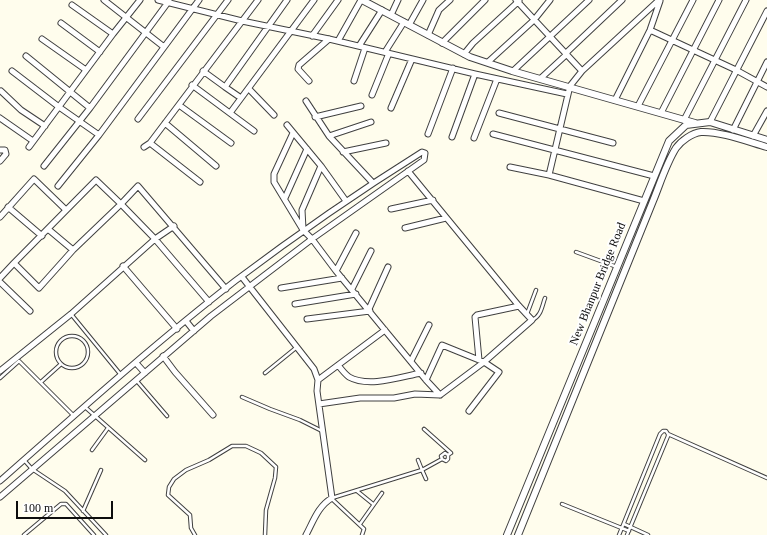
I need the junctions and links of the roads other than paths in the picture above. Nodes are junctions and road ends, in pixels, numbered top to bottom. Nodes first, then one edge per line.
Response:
1 (140, 0) edge
2 (158, 0) edge
3 (199, 0) edge
4 (228, 0) edge
5 (258, 0) edge
6 (287, 0) edge
7 (314, 0) edge
8 (338, 0) edge
9 (361, 0) edge
10 (398, 0) edge
11 (423, 0) edge
12 (450, 0) edge
13 (484, 0) edge
14 (550, 0) edge
15 (589, 0) edge
16 (622, 0) edge
17 (660, 0) edge
18 (693, 0) edge
19 (719, 0) edge
20 (746, 0) edge
21 (106, 1) edge
22 (169, 1) edge
23 (518, 1) edge
24 (371, 2) edge
25 (72, 5) dead end
26 (192, 9) junction
27 (382, 10) junction
28 (767, 12) edge
29 (216, 15) junction
30 (391, 15) junction
31 (127, 17) junction
32 (534, 20) junction
33 (242, 21) junction
34 (61, 23) dead end
35 (406, 23) junction
36 (268, 27) junction
37 (650, 30) junction
38 (291, 32) junction
39 (145, 33) junction
40 (113, 34) junction
41 (428, 35) junction
42 (312, 36) junction
43 (549, 36) junction
44 (42, 39) dead end
45 (328, 39) junction
46 (338, 41) junction
47 (671, 41) junction
48 (442, 42) junction
49 (359, 46) junction
50 (164, 47) junction
51 (365, 48) junction
52 (693, 51) junction
53 (100, 52) junction
54 (387, 53) junction
55 (566, 53) junction
56 (464, 54) junction
57 (26, 56) dead end
58 (412, 59) junction
59 (715, 61) junction
60 (488, 62) junction
61 (767, 62) edge
62 (453, 68) junction
63 (86, 70) junction
64 (736, 70) junction
65 (12, 71) dead end
66 (203, 71) junction
67 (513, 71) junction
68 (582, 71) junction
69 (475, 74) junction
70 (541, 78) junction
71 (497, 79) junction
72 (309, 81) dead end
73 (354, 82) dead end
74 (757, 82) junction
75 (192, 85) junction
76 (570, 86) junction
77 (225, 87) junction
78 (767, 87) edge
79 (249, 89) junction
80 (1, 91) dead end
81 (70, 92) junction
82 (567, 94) junction
83 (372, 95) dead end
84 (241, 98) junction
85 (615, 100) junction
86 (306, 101) dead end
87 (179, 105) junction
88 (361, 106) dead end
89 (638, 106) junction
90 (59, 107) junction
91 (90, 108) junction
92 (391, 108) dead end
93 (767, 112) edge
94 (230, 113) junction
95 (499, 113) dead end
96 (661, 113) junction
97 (274, 115) dead end
98 (315, 117) junction
99 (0, 118) edge
100 (138, 119) dead end
101 (684, 120) junction
102 (80, 122) junction
103 (371, 122) dead end
104 (710, 122) junction
105 (165, 123) junction
106 (698, 124) junction
107 (287, 125) dead end
108 (45, 126) junction
109 (559, 128) junction
110 (733, 130) junction
111 (254, 131) dead end
112 (293, 133) junction
113 (428, 134) dead end
114 (493, 134) dead end
115 (99, 135) junction
116 (329, 136) junction
117 (753, 136) junction
118 (452, 137) dead end
119 (474, 138) dead end
120 (767, 140) edge
121 (33, 141) junction
122 (150, 143) junction
123 (230, 143) dead end
124 (386, 143) dead end
125 (613, 143) dead end
126 (29, 147) dead end
127 (144, 147) dead end
128 (767, 147) edge
129 (307, 149) junction
130 (0, 150) edge
131 (555, 150) junction
132 (344, 152) junction
133 (0, 161) edge
134 (44, 166) dead end
135 (216, 166) dead end
136 (321, 166) junction
137 (510, 167) dead end
138 (408, 171) junction
139 (549, 175) junction
140 (654, 176) junction
141 (200, 182) dead end
142 (372, 183) junction
143 (58, 186) dead end
144 (285, 198) junction
145 (433, 200) junction
146 (346, 201) junction
147 (644, 201) junction
148 (121, 204) junction
149 (8, 207) junction
150 (391, 209) dead end
151 (66, 210) junction
152 (0, 217) edge
153 (446, 218) junction
154 (174, 226) junction
155 (405, 228) dead end
156 (48, 229) junction
157 (303, 230) junction
158 (356, 233) dead end
159 (42, 236) junction
160 (155, 238) junction
161 (312, 239) junction
162 (73, 250) junction
163 (371, 251) dead end
164 (576, 252) dead end
165 (14, 263) junction
166 (123, 266) junction
167 (388, 267) dead end
168 (617, 267) junction
169 (336, 271) junction
170 (242, 277) junction
171 (0, 278) edge
172 (342, 278) junction
173 (0, 282) edge
174 (249, 286) junction
175 (281, 288) dead end
176 (226, 289) junction
177 (536, 290) dead end
178 (354, 292) junction
179 (545, 298) dead end
180 (209, 302) junction
181 (295, 304) dead end
182 (519, 306) junction
183 (369, 310) junction
184 (30, 312) dead end
185 (71, 314) junction
186 (527, 314) junction
187 (307, 319) dead end
188 (532, 320) junction
189 (186, 321) junction
190 (429, 325) dead end
191 (177, 329) junction
192 (385, 330) junction
193 (194, 331) junction
194 (297, 347) junction
195 (164, 356) junction
196 (411, 361) junction
197 (481, 361) junction
198 (136, 363) junction
199 (61, 364) junction
200 (338, 366) junction
201 (0, 371) edge
202 (145, 373) junction
203 (421, 373) junction
204 (265, 374) dead end
205 (121, 375) junction
206 (0, 378) edge
207 (136, 380) junction
208 (318, 380) junction
209 (426, 380) junction
210 (41, 382) junction
211 (440, 395) junction
212 (242, 397) dead end
213 (319, 404) junction
214 (85, 407) junction
215 (469, 410) dead end
216 (212, 415) dead end
217 (74, 416) junction
218 (94, 416) junction
219 (167, 416) dead end
220 (108, 428) junction
221 (424, 429) dead end
222 (323, 431) junction
223 (668, 434) junction
224 (92, 450) dead end
225 (448, 455) junction
226 (442, 459) junction
227 (24, 460) junction
228 (145, 460) dead end
229 (418, 460) dead end
230 (32, 469) junction
231 (101, 470) dead end
232 (422, 470) junction
233 (767, 478) edge
234 (426, 479) dead end
235 (0, 481) edge
236 (357, 491) junction
237 (382, 493) dead end
238 (0, 497) edge
239 (332, 498) junction
240 (373, 504) junction
241 (562, 504) dead end
242 (83, 511) junction
243 (360, 524) junction
244 (624, 524) junction
245 (630, 527) junction
246 (622, 528) junction
247 (628, 531) junction
248 (24, 535) edge
249 (94, 535) edge
250 (106, 535) edge
251 (195, 535) edge
252 (265, 535) edge
253 (306, 535) edge
254 (362, 535) edge
255 (507, 535) edge
256 (518, 535) edge
257 (619, 535) edge
258 (627, 535) edge
259 (648, 535) edge

1 - 31 street
2 - 22 street
3 - 26 street
4 - 29 street
5 - 33 street
6 - 36 street
7 - 38 street
8 - 42 street
9 - 24 street
9 - 46 street
10 - 30 street
11 - 35 street
12 - 41 street
13 - 48 street
14 - 32 street
15 - 43 street
16 - 55 street
17 - 37 street
17 - 68 street
18 - 47 street
19 - 52 street
20 - 59 street
21 - 31 street
22 - 26 street
22 - 39 street
23 - 32 street
23 - 56 street
24 - 27 street
25 - 40 street
26 - 29 street
26 - 50 street
27 - 30 street
27 - 49 street
28 - 64 street
29 - 33 street
29 - 100 street
30 - 35 street
31 - 39 street
31 - 40 street
32 - 43 street
32 - 60 street
33 - 36 street
33 - 66 street
34 - 53 street
35 - 41 street
35 - 54 street
36 - 38 street
36 - 77 street
37 - 47 street
37 - 85 street
38 - 42 street
38 - 79 street
39 - 50 street
39 - 91 street
40 - 53 street
41 - 48 street
42 - 45 street
43 - 55 street
43 - 67 street
44 - 63 street
45 - 46 street
45 - 72 street
46 - 49 street
47 - 52 street
47 - 89 street
48 - 56 street
49 - 51 street
50 - 115 street
51 - 54 street
51 - 73 street
52 - 59 street
52 - 96 street
53 - 63 street
54 - 58 street
54 - 83 street
55 - 68 street
55 - 70 street
56 - 60 street
57 - 81 street
58 - 62 street
58 - 92 street
59 - 64 street
59 - 101 street
60 - 67 street
61 - 74 street
62 - 69 street
62 - 113 street
63 - 81 street
64 - 74 street
64 - 104 street
65 - 90 street
66 - 75 street
66 - 77 street
67 - 70 street
68 - 76 street
69 - 71 street
69 - 118 street
70 - 76 street
71 - 82 street
71 - 119 street
74 - 78 street
74 - 110 street
75 - 87 street
75 - 94 street
76 - 82 street
76 - 85 street
77 - 84 street
79 - 84 street
79 - 97 street
80 - 108 street
81 - 90 street
81 - 91 street
82 - 109 street
84 - 94 street
85 - 89 street
86 - 98 street
87 - 105 street
87 - 123 street
88 - 98 street
89 - 96 street
90 - 102 street
90 - 108 street
91 - 102 street
93 - 117 street
94 - 111 street
95 - 109 street
96 - 101 street
98 - 116 street
99 - 121 street
101 - 106 street
102 - 115 street
102 - 134 street
103 - 116 street
104 - 106 street, New Bhanpur Bridge Road
104 - 110 street, New Bhanpur Bridge Road
105 - 122 street
105 - 135 street
106 - 140 street, New Bhanpur Bridge Road
107 - 112 street
108 - 121 street
109 - 125 street
109 - 131 street
110 - 117 street, New Bhanpur Bridge Road
112 - 129 street
112 - 144 street
114 - 131 street
115 - 143 street
116 - 132 street
117 - 120 street, New Bhanpur Bridge Road
121 - 126 street
122 - 127 street
122 - 141 street
124 - 132 street
128 - 256 street, New Bhanpur Bridge Road
129 - 136 street
129 - 144 street
130 - 133 street
131 - 139 street
131 - 140 street
132 - 142 street
136 - 146 street
136 - 157 street
137 - 139 street
138 - 142 street
138 - 145 street
138 - 161 street
139 - 147 street
140 - 147 street, New Bhanpur Bridge Road
142 - 146 street
144 - 157 street
145 - 150 street
145 - 153 street
146 - 157 street
147 - 168 street, New Bhanpur Bridge Road
148 - 151 street
148 - 154 street
148 - 160 street
148 - 162 street
149 - 151 street
149 - 152 street
149 - 159 street
151 - 156 street
153 - 155 street
153 - 182 street
154 - 160 street
154 - 176 street
156 - 159 street
156 - 162 street
157 - 161 street
157 - 170 street
158 - 169 street
159 - 165 street
160 - 166 street
160 - 180 street
161 - 169 street
161 - 174 street
162 - 165 street
163 - 178 street
164 - 168 lane
165 - 171 street
166 - 185 street
166 - 191 street
167 - 183 street
168 - 255 street, New Bhanpur Bridge Road
169 - 172 street
170 - 174 street
170 - 176 street
172 - 175 street
172 - 178 street
173 - 184 street
174 - 193 street
174 - 194 street
176 - 180 street
177 - 186 lane
178 - 181 street
178 - 183 street
179 - 188 lane
180 - 189 street
182 - 186 street
182 - 197 street
183 - 187 street
183 - 192 street
185 - 201 street
185 - 205 lane
186 - 188 street
188 - 197 street
189 - 191 street
189 - 193 street
190 - 196 street
191 - 198 street
192 - 196 street
192 - 200 street
193 - 195 street
194 - 204 lane
194 - 208 street
195 - 202 street
195 - 216 street
196 - 203 street
197 - 209 street
197 - 211 street
197 - 215 street
198 - 202 street
198 - 205 street
199 - 199 lane
199 - 210 lane
200 - 203 street
200 - 208 street
202 - 207 street
203 - 209 street
205 - 214 street
206 - 210 lane
207 - 218 street
207 - 219 lane
208 - 213 street
209 - 211 street
210 - 217 lane
211 - 213 street
212 - 222 lane
213 - 222 street
214 - 217 street
214 - 218 lane
217 - 227 street
218 - 220 lane
218 - 230 street
220 - 224 lane
220 - 228 lane
221 - 225 lane
222 - 239 street
223 - 233 lane
223 - 244 lane
223 - 245 lane
225 - 226 lane
225 - 226 lane
226 - 232 lane
227 - 230 lane
227 - 235 street
229 - 232 lane
230 - 238 street
230 - 242 lane
231 - 242 lane
232 - 234 lane
232 - 236 lane
236 - 239 lane
236 - 240 lane
237 - 240 lane
239 - 243 lane
239 - 253 street
240 - 243 lane
241 - 246 lane
242 - 250 lane
243 - 254 lane
244 - 245 lane
244 - 246 lane
245 - 247 lane
245 - 259 lane
246 - 247 lane
246 - 257 lane
247 - 258 lane
248 - 249 lane
251 - 252 lane

